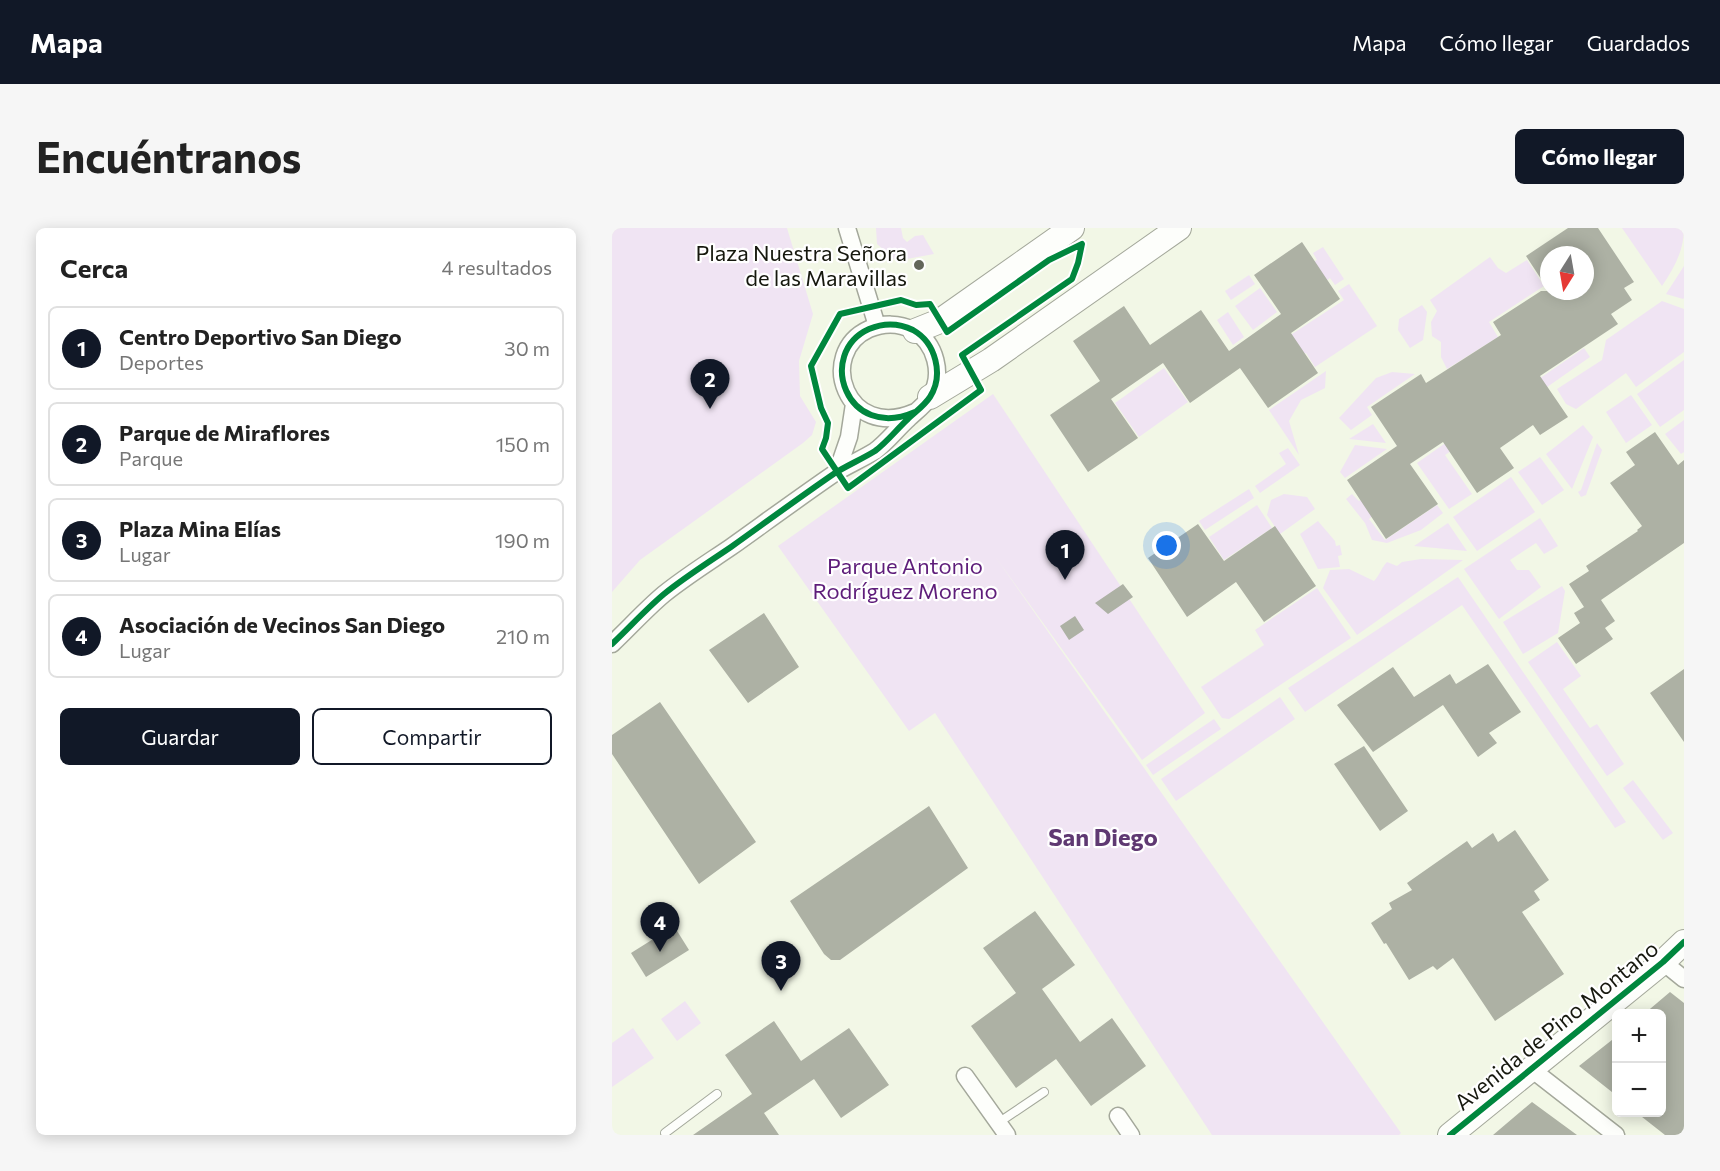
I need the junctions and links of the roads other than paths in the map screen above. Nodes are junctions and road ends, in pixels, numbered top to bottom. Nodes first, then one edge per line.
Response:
1 (847, 228) edge
2 (1072, 228) edge
3 (1179, 228) edge
4 (877, 326) junction
5 (915, 331) junction
6 (854, 404) junction
7 (923, 404) junction
8 (837, 472) junction
9 (612, 644) edge
10 (1684, 942) edge
11 (1663, 962) junction
12 (1684, 979) edge
13 (1530, 1068) junction
14 (965, 1076) dead end
15 (1044, 1092) dead end
16 (717, 1094) dead end
17 (1118, 1116) dead end
18 (1002, 1129) edge
19 (662, 1134) edge
20 (1131, 1135) edge
21 (1450, 1135) edge
22 (1616, 1135) edge

1 - 4 street
2 - 5 street
3 - 7 street
4 - 5 street
4 - 6 street
5 - 7 street
6 - 7 street
6 - 8 street
7 - 8 street
8 - 9 street
10 - 11 street, Avenida de Pino Montano
11 - 12 street
11 - 13 street, Avenida de Pino Montano
13 - 21 street, Avenida de Pino Montano
13 - 22 street
14 - 18 street
15 - 18 lane
16 - 19 lane
17 - 20 street

